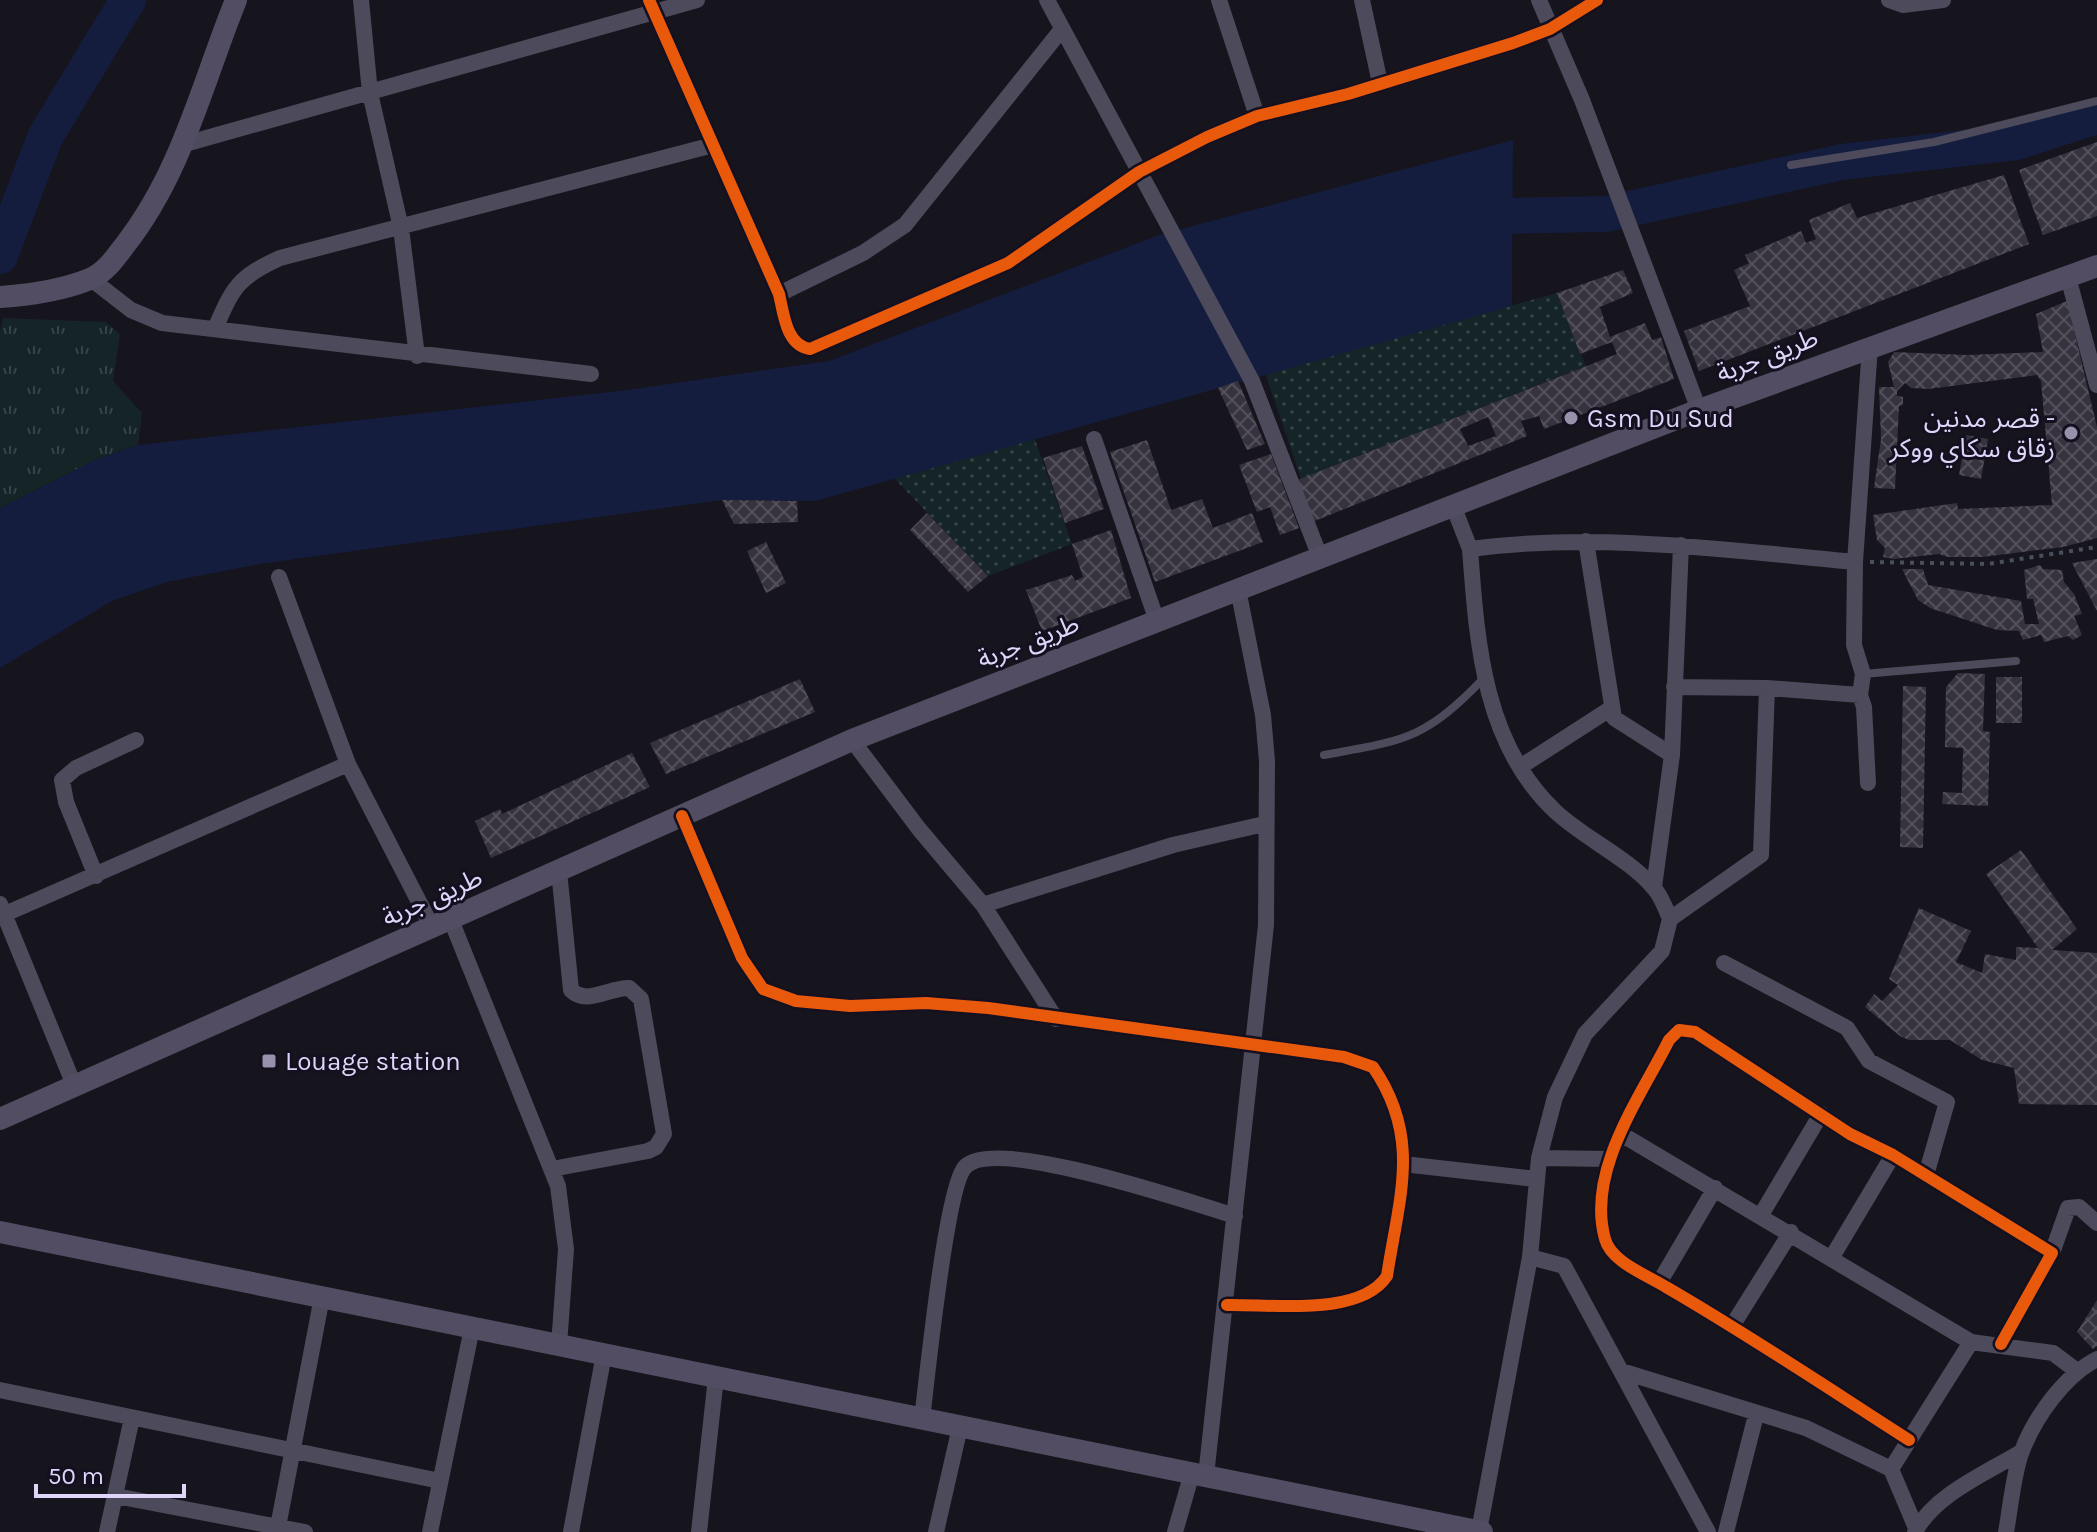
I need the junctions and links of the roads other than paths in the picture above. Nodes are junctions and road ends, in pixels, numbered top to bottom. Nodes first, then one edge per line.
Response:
1 (236, 0) edge
2 (361, 0) edge
3 (697, 0) edge
4 (1047, 0) edge
5 (1219, 0) edge
6 (1362, 0) edge
7 (1539, 0) edge
8 (1597, 0) edge
9 (1889, 0) edge
10 (1943, 0) edge
11 (651, 6) edge
12 (1062, 29) junction
13 (1550, 29) junction
14 (1380, 83) junction
15 (370, 93) junction
16 (2097, 101) edge
17 (1257, 116) junction
18 (185, 144) junction
19 (713, 145) junction
20 (1791, 165) dead end
21 (1139, 172) junction
22 (401, 228) junction
23 (2097, 266) edge
24 (2068, 277) junction
25 (91, 279) junction
26 (779, 294) junction
27 (4, 297) edge
28 (215, 329) junction
29 (1870, 346) junction
30 (417, 356) junction
31 (591, 374) dead end
32 (2097, 385) edge
33 (1699, 410) junction
34 (1094, 439) dead end
35 (1454, 508) junction
36 (1586, 541) junction
37 (1681, 545) junction
38 (1470, 549) junction
39 (1320, 557) junction
40 (1855, 562) junction
41 (279, 577) dead end
42 (1238, 589) junction
43 (1157, 621) junction
44 (2016, 661) dead end
45 (1863, 674) junction
46 (1484, 678) junction
47 (1674, 687) junction
48 (1767, 688) junction
49 (1860, 695) junction
50 (1610, 709) junction
51 (136, 740) dead end
52 (852, 740) junction
53 (1324, 755) dead end
54 (1672, 755) junction
55 (348, 764) junction
56 (1520, 767) junction
57 (1868, 783) dead end
58 (682, 816) junction
59 (1264, 824) junction
60 (559, 871) junction
61 (96, 876) junction
62 (1654, 887) junction
63 (983, 905) junction
64 (2, 909) edge
65 (1670, 919) junction
66 (441, 923) junction
67 (1724, 963) dead end
68 (1056, 1019) junction
69 (1252, 1044) junction
70 (74, 1085) junction
71 (1821, 1114) junction
72 (0, 1119) edge
73 (1621, 1134) junction
74 (1893, 1155) junction
75 (1539, 1158) junction
76 (1610, 1159) junction
77 (1403, 1164) junction
78 (552, 1169) junction
79 (1926, 1175) junction
80 (1536, 1179) junction
81 (1715, 1188) junction
82 (1761, 1215) junction
83 (1235, 1216) junction
84 (2097, 1223) edge
85 (0, 1232) edge
86 (1791, 1232) junction
87 (2052, 1253) junction
88 (1530, 1257) junction
89 (1832, 1257) junction
90 (1659, 1283) junction
91 (322, 1297) junction
92 (1227, 1305) junction
93 (1732, 1326) junction
94 (472, 1328) junction
95 (1971, 1342) junction
96 (2001, 1344) junction
97 (559, 1345) junction
98 (604, 1354) junction
99 (2097, 1359) edge
100 (1621, 1371) junction
101 (2077, 1371) junction
102 (716, 1377) junction
103 (0, 1390) edge
104 (1756, 1415) junction
105 (132, 1418) junction
106 (922, 1419) junction
107 (960, 1427) junction
108 (1909, 1440) junction
109 (291, 1451) junction
110 (2021, 1452) junction
111 (1891, 1469) junction
112 (1199, 1475) junction
113 (440, 1481) junction
114 (116, 1496) junction
115 (277, 1529) edge
116 (1915, 1530) edge
117 (1470, 1531) edge
118 (107, 1532) edge
119 (305, 1532) edge
120 (430, 1532) edge
121 (571, 1532) edge
122 (699, 1532) edge
123 (936, 1532) edge
124 (1175, 1532) edge
125 (1708, 1532) edge
126 (1726, 1532) edge
127 (2006, 1532) edge

1 - 18 main road
2 - 15 street
3 - 11 street
4 - 12 street
5 - 17 street
6 - 14 street
7 - 13 street
8 - 13 street
9 - 10 street
11 - 15 street
11 - 19 street
12 - 21 street
12 - 26 street
13 - 14 street
13 - 33 street
14 - 17 street
15 - 18 street
15 - 22 street
16 - 20 lane
17 - 21 street
18 - 25 main road
19 - 22 street
19 - 26 street
21 - 26 street
21 - 39 street
22 - 28 street
22 - 30 street
23 - 24 main road, طريق جربة
24 - 29 main road, طريق جربة
24 - 32 street
25 - 27 main road
25 - 28 street
28 - 30 street
29 - 33 main road, طريق جربة
29 - 40 street
30 - 31 street
33 - 35 main road, طريق جربة
34 - 43 street
35 - 38 street
35 - 39 main road, طريق جربة
36 - 37 street
36 - 38 street
36 - 50 street
37 - 40 street
37 - 47 street
38 - 46 street
39 - 42 main road, طريق جربة
40 - 45 street
41 - 55 street
42 - 43 main road, طريق جربة
42 - 59 street
43 - 52 main road, طريق جربة
44 - 45 lane
45 - 49 street
46 - 53 lane
46 - 56 street
47 - 48 street
47 - 54 street
48 - 49 street
48 - 65 street
49 - 57 street
50 - 54 street
50 - 56 street
51 - 61 street
52 - 58 main road, طريق جربة
52 - 63 street
54 - 62 street
55 - 61 street
55 - 66 street
56 - 62 street
58 - 60 main road, طريق جربة
58 - 68 street
59 - 63 street
59 - 69 street
60 - 66 main road, طريق جربة
60 - 78 street
61 - 64 street
62 - 65 street
63 - 68 street
64 - 70 street
65 - 75 street
66 - 70 main road, طريق جربة
66 - 78 street
67 - 79 street
68 - 69 street
69 - 77 street
69 - 83 street
70 - 72 main road, طريق جربة
71 - 73 street
71 - 74 street
71 - 82 street
73 - 76 street
73 - 81 street
74 - 79 street
74 - 89 street
75 - 76 street
75 - 80 street
76 - 90 street
77 - 80 street
77 - 92 street
78 - 97 street
79 - 87 street
80 - 88 street
81 - 82 street
81 - 90 street
82 - 86 street
83 - 92 street
83 - 106 street
84 - 87 street
85 - 91 main road
86 - 89 street
86 - 93 street
87 - 96 street
88 - 100 street
88 - 117 street
89 - 95 street
90 - 93 street
91 - 94 main road
91 - 109 street
92 - 112 street
93 - 108 street
94 - 97 main road
94 - 113 street
95 - 96 street
95 - 108 street
96 - 101 street
97 - 98 main road
98 - 102 main road
98 - 121 street
99 - 101 street
100 - 104 street
100 - 125 street
101 - 110 street
102 - 106 main road
102 - 122 street
103 - 105 street
104 - 111 street
104 - 126 street
105 - 109 street
105 - 114 street
106 - 107 main road
107 - 112 main road
107 - 123 street
108 - 111 street
109 - 113 street
109 - 115 street
110 - 116 street
110 - 127 street
111 - 116 street
112 - 117 main road
112 - 124 street
113 - 120 street
114 - 115 street
114 - 118 street
115 - 119 street

